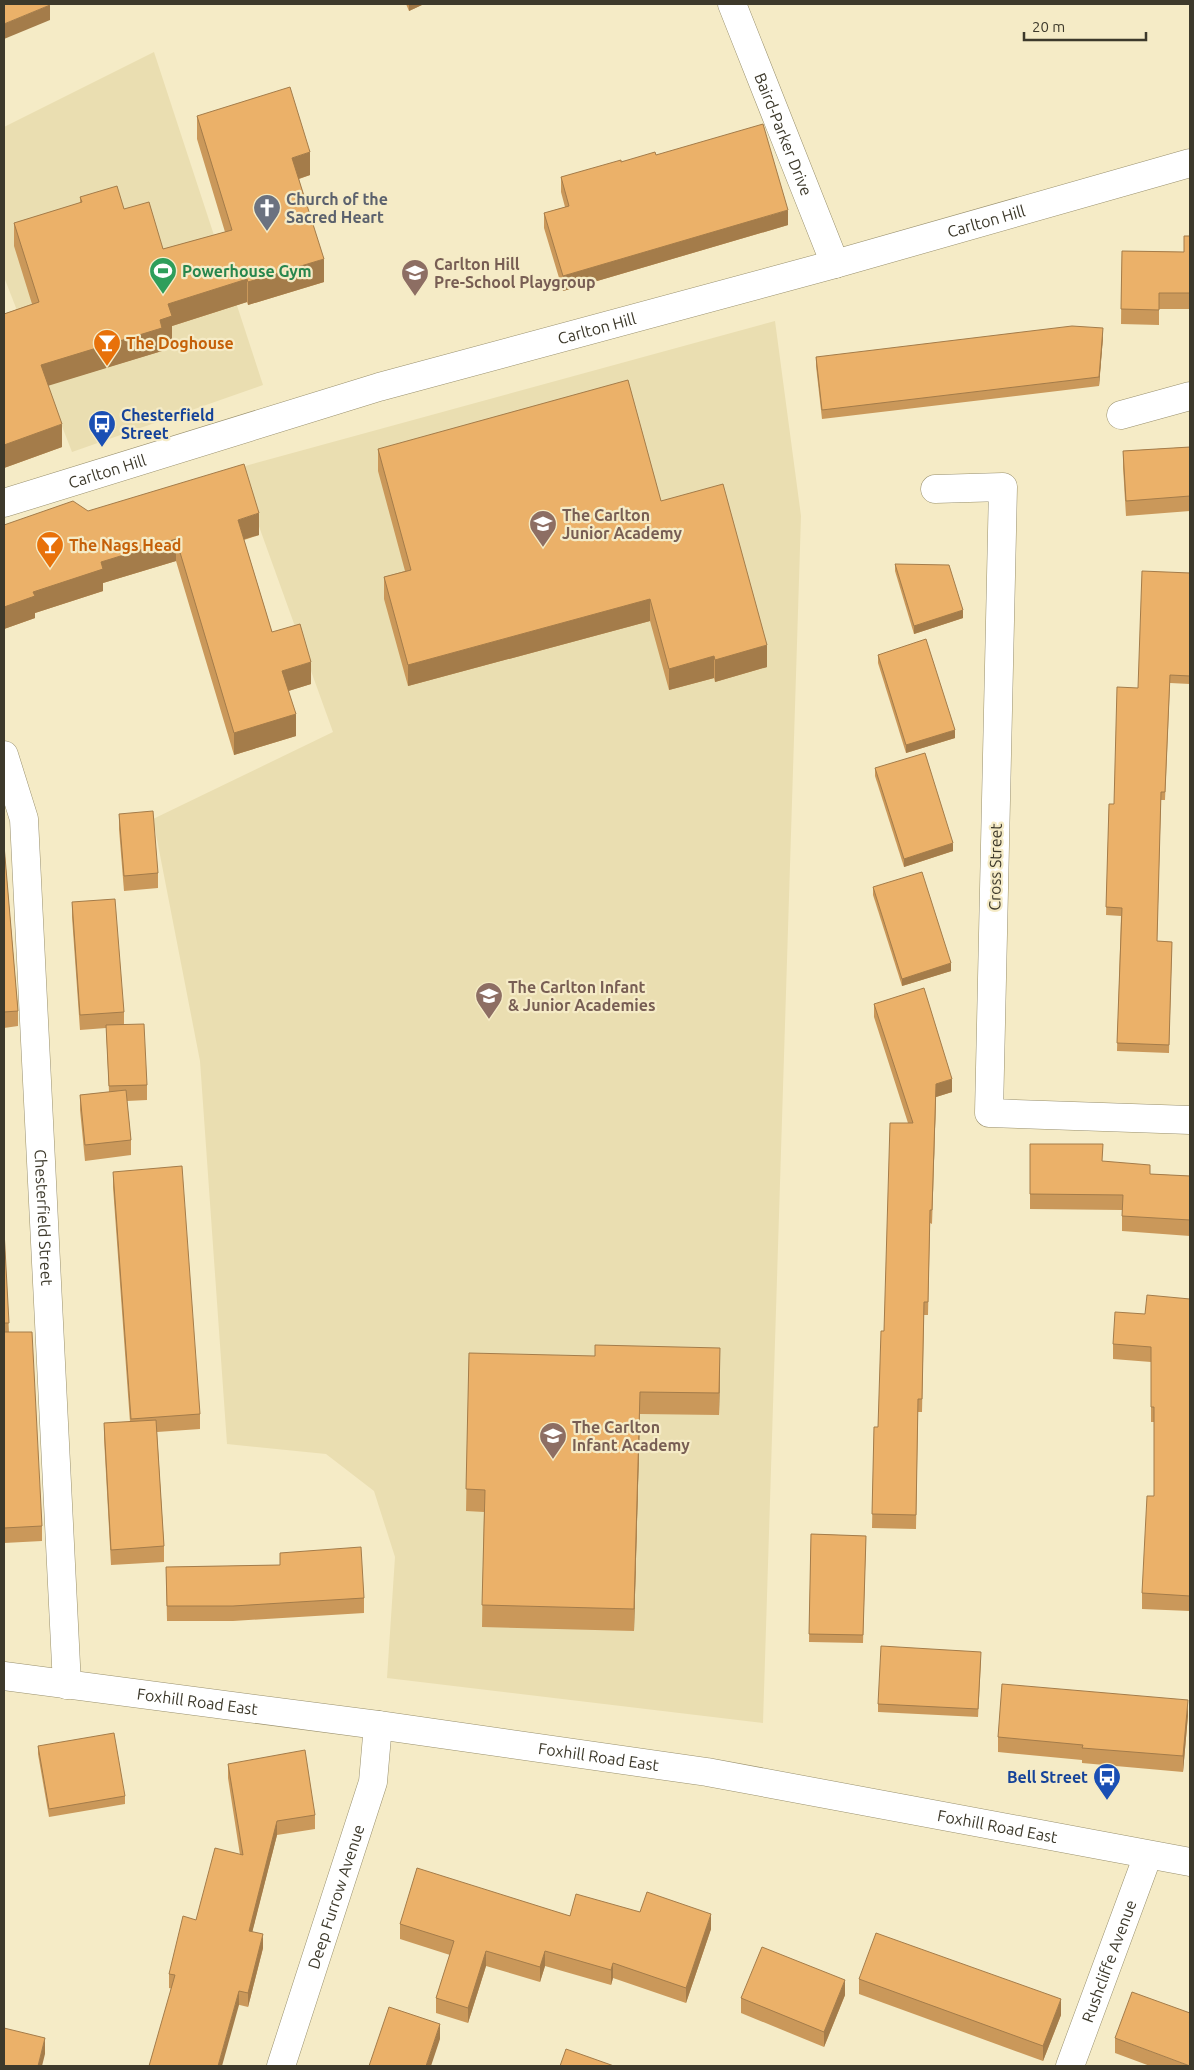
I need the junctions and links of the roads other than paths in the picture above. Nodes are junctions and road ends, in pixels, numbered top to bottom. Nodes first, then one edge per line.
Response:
1 (732, 4) edge
2 (1190, 163) edge
3 (835, 264) junction
4 (1190, 396) edge
5 (1121, 415) dead end
6 (935, 488) dead end
7 (4, 503) edge
8 (4, 755) edge
9 (1190, 1120) edge
10 (4, 1676) edge
11 (66, 1685) junction
12 (378, 1725) junction
13 (1148, 1855) junction
14 (1190, 1862) edge
15 (281, 2066) edge
16 (1070, 2066) edge

1 - 3 street, Baird-Parker Drive
2 - 3 street, Carlton Hill
3 - 7 street, Carlton Hill
4 - 5 street
6 - 9 street, Cross Street
8 - 11 street, Chesterfield Street
10 - 11 street, Foxhill Road East
11 - 12 street, Foxhill Road East
12 - 13 street, Foxhill Road East
12 - 15 street, Deep Furrow Avenue
13 - 14 street, Foxhill Road East
13 - 16 street, Rushcliffe Avenue

